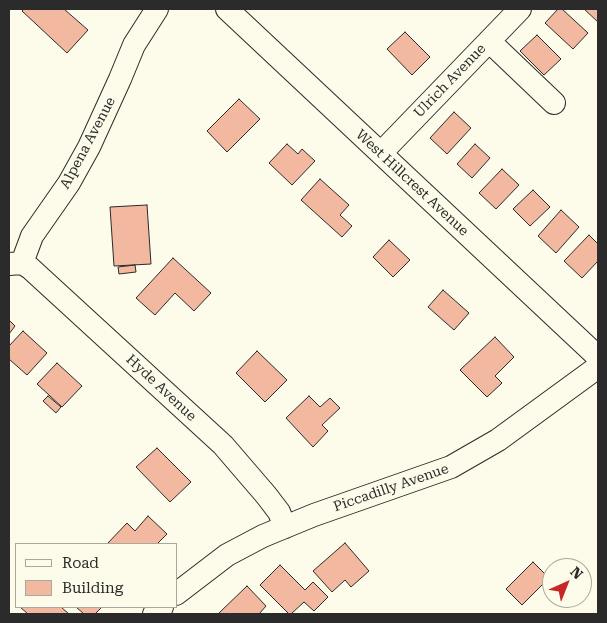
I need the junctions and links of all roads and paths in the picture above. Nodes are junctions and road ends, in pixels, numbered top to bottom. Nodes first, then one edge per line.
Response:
1 (157, 9) edge
2 (227, 9) edge
3 (520, 9) edge
4 (489, 41) junction
5 (554, 103) dead end
6 (381, 154) junction
7 (15, 264) edge
8 (598, 357) edge
9 (598, 367) edge
10 (285, 527) junction
11 (178, 592) edge

1 - 7 street, Alpena Avenue
2 - 6 street, West Hillcrest Avenue
3 - 4 street, Ulrich Avenue
4 - 5 street
4 - 6 street, Ulrich Avenue
6 - 8 street, West Hillcrest Avenue
7 - 10 street, Hyde Avenue
9 - 10 street, Piccadilly Avenue
10 - 11 street, Piccadilly Avenue

